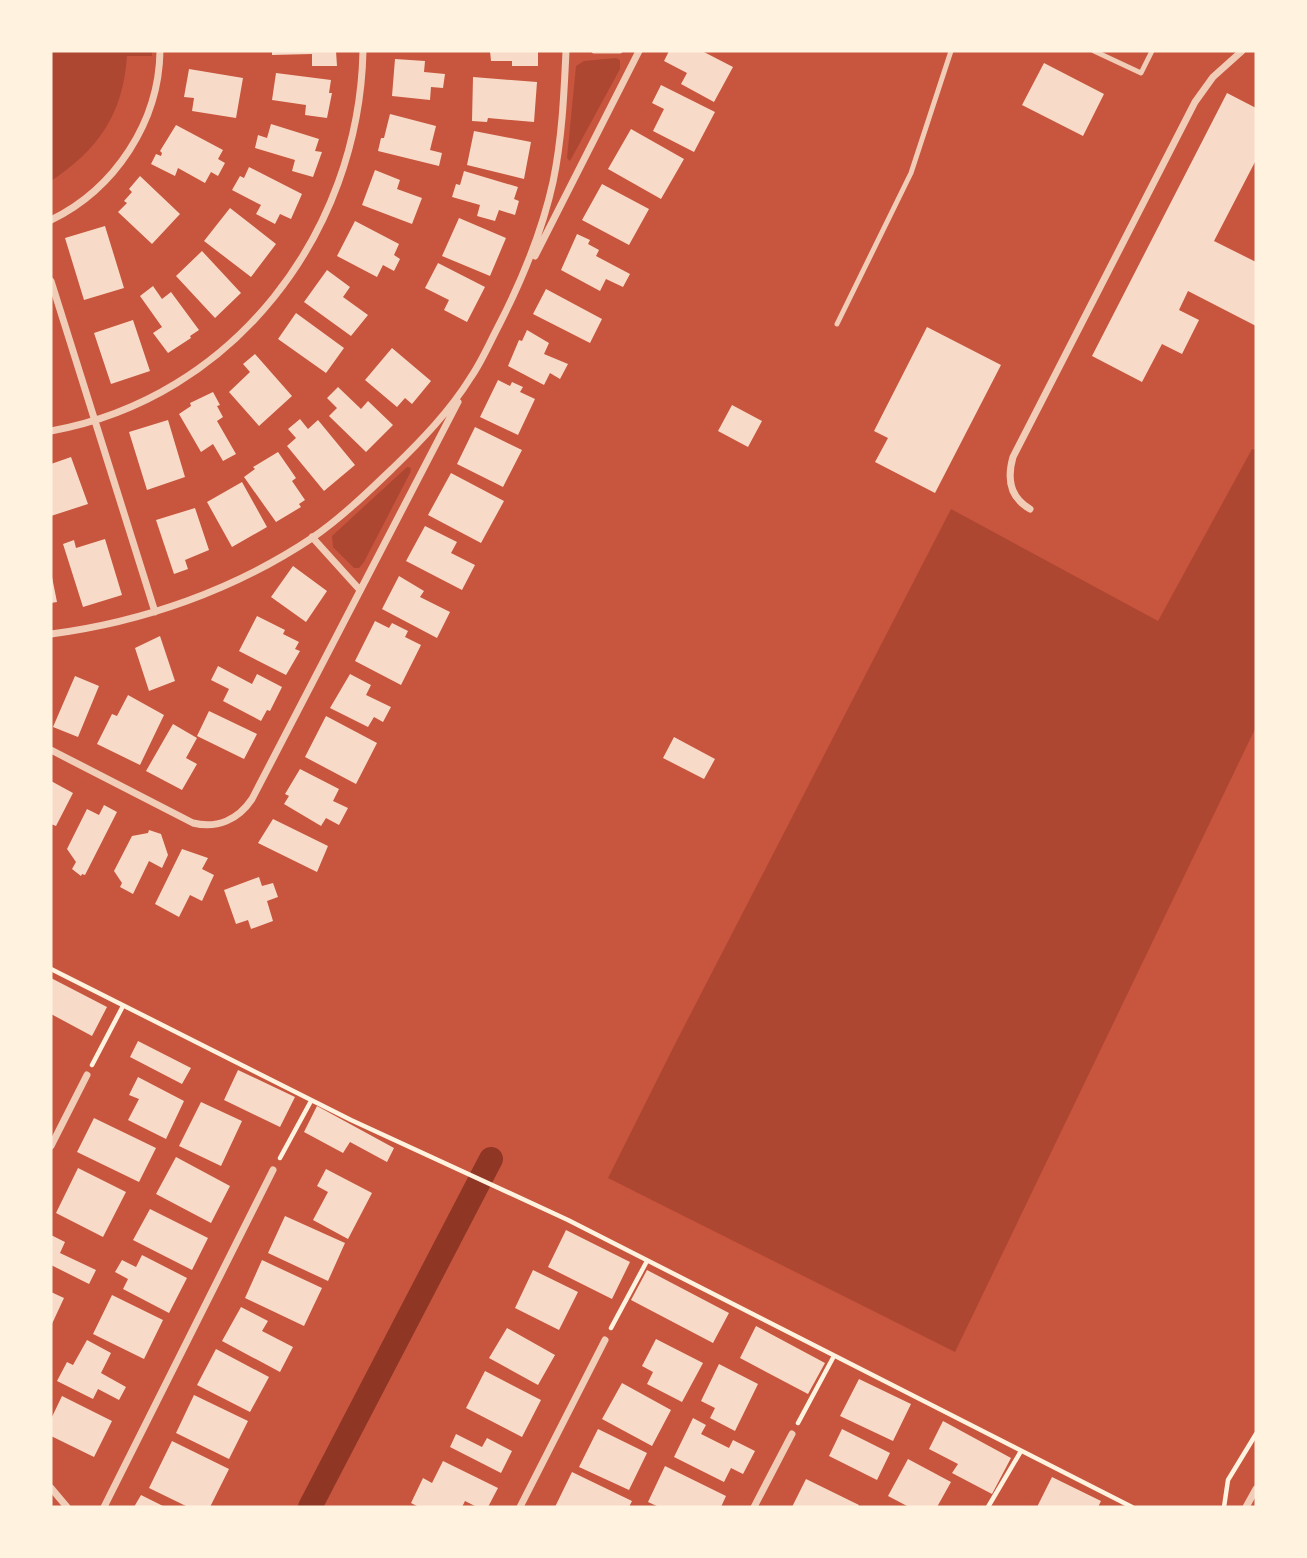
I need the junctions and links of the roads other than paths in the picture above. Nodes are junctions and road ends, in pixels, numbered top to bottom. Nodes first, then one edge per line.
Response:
1 (160, 51) edge
2 (363, 51) edge
3 (566, 51) edge
4 (594, 51) edge
5 (620, 51) edge
6 (639, 51) edge
7 (951, 51) edge
8 (1094, 51) edge
9 (1152, 51) edge
10 (1242, 51) edge
11 (51, 220) edge
12 (51, 281) edge
13 (514, 297) junction
14 (836, 324) dead end
15 (472, 377) junction
16 (96, 420) junction
17 (51, 431) edge
18 (1030, 509) dead end
19 (312, 537) junction
20 (359, 589) junction
21 (155, 612) junction
22 (51, 634) edge
23 (51, 750) edge
24 (87, 1075) road end
25 (51, 1146) edge
26 (273, 1170) road end
27 (605, 1339) road end
28 (792, 1434) road end
29 (51, 1488) edge
30 (1256, 1489) edge
31 (67, 1507) edge
32 (104, 1507) edge
33 (520, 1507) edge
34 (754, 1507) edge
35 (1246, 1507) edge

1 - 11 street
2 - 16 street
3 - 13 street
4 - 5 lane
6 - 13 street
7 - 14 lane
8 - 9 lane
10 - 18 street
12 - 16 street
13 - 15 street
15 - 19 street
15 - 20 street
16 - 17 street
16 - 21 street
19 - 20 street
19 - 21 street
20 - 23 street
21 - 22 street
24 - 25 street
26 - 32 street
27 - 33 street
28 - 34 street
29 - 31 street
30 - 35 street

